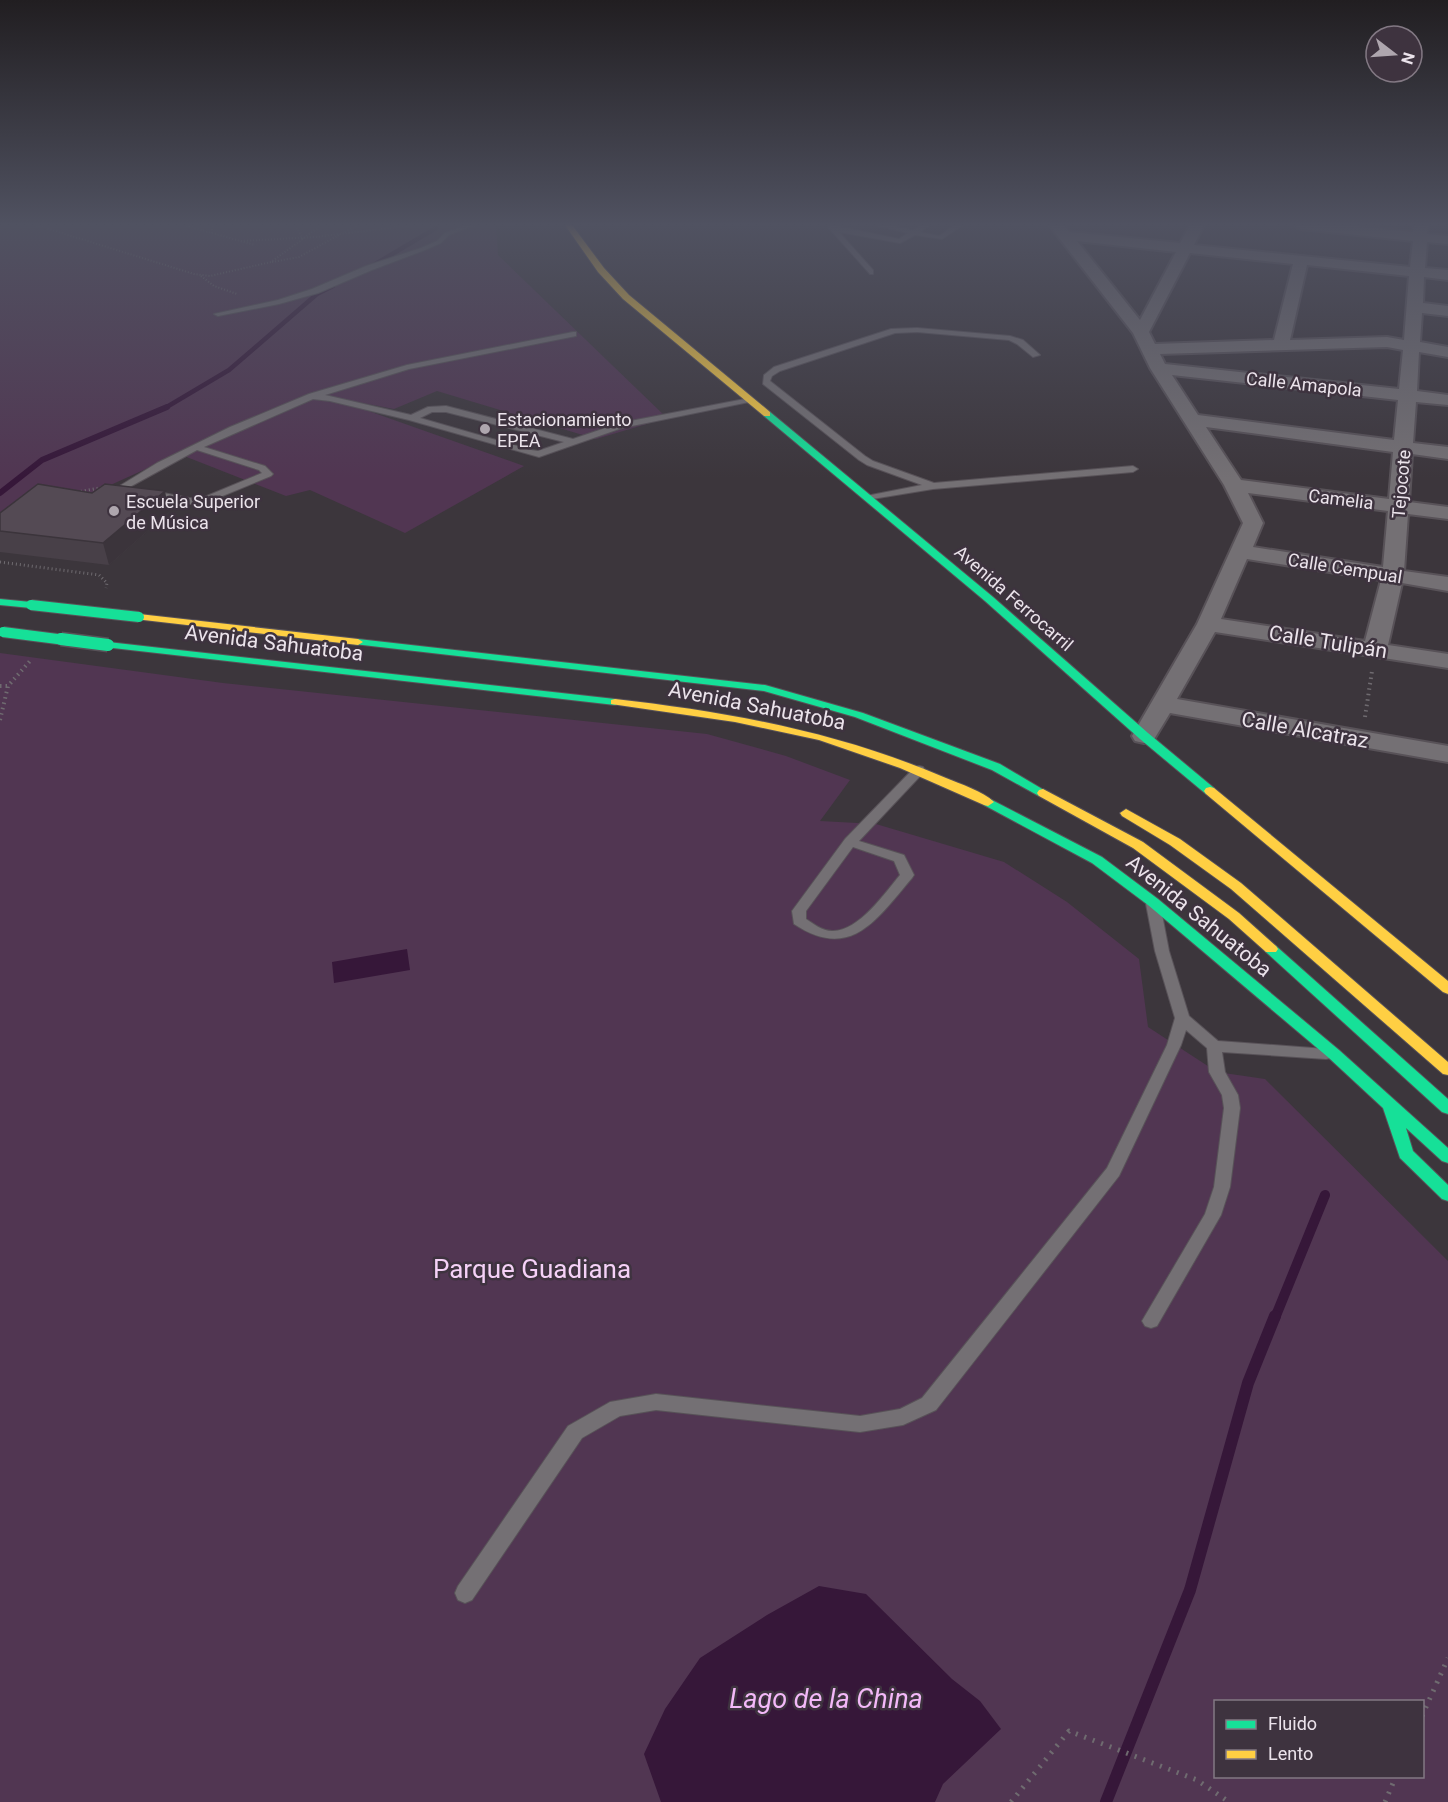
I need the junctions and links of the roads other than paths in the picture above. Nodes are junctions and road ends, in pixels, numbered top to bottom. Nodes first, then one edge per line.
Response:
1 (243, 309) edge
2 (640, 309) edge
3 (1121, 309) edge
4 (1159, 309) edge
5 (1289, 309) edge
6 (1414, 309) edge
7 (1432, 309) edge
8 (1448, 311) edge
9 (218, 314) dead end
10 (573, 334) dead end
11 (1145, 341) junction
12 (1281, 345) junction
13 (1410, 346) junction
14 (1448, 352) edge
15 (1036, 356) dead end
16 (1159, 368) junction
17 (1409, 395) junction
18 (312, 396) junction
19 (1448, 400) edge
20 (750, 401) junction
21 (412, 418) junction
22 (1194, 420) junction
23 (574, 442) junction
24 (197, 447) junction
25 (1405, 447) junction
26 (1448, 453) edge
27 (1134, 469) dead end
28 (1234, 485) junction
29 (933, 486) junction
30 (869, 498) junction
31 (1400, 507) junction
32 (1448, 513) edge
33 (1242, 552) junction
34 (1393, 576) junction
35 (1448, 584) edge
36 (0, 602) edge
37 (1209, 624) junction
38 (1, 632) edge
39 (1375, 649) junction
40 (1448, 661) edge
41 (765, 688) junction
42 (1162, 704) junction
43 (904, 717) dead end
44 (1144, 736) junction
45 (1448, 754) edge
46 (919, 770) junction
47 (1113, 804) dead end
48 (850, 843) junction
49 (1153, 902) junction
50 (1448, 989) edge
51 (1182, 1018) junction
52 (1214, 1046) junction
53 (1334, 1054) junction
54 (1448, 1070) edge
55 (1391, 1107) junction
56 (1448, 1108) edge
57 (1448, 1157) edge
58 (1448, 1195) edge
59 (1151, 1321) dead end
60 (465, 1593) dead end

1 - 9 lane
2 - 20 main road, Avenida Ferrocarril
3 - 11 street
4 - 11 street
5 - 12 street
6 - 13 street, Tejocote
7 - 8 street
10 - 18 lane
11 - 12 street
11 - 16 street
12 - 13 street
13 - 14 street
13 - 17 street, Tejocote
15 - 29 lane
16 - 17 street, Calle Amapola
16 - 22 street
17 - 19 street, Calle Amapola
17 - 25 street, Tejocote
18 - 21 lane
18 - 24 lane
20 - 23 lane
20 - 30 main road, Avenida Ferrocarril
21 - 23 lane
21 - 23 lane
22 - 25 street
22 - 28 street
24 - 24 lane
25 - 26 street
25 - 31 street, Tejocote
27 - 29 lane
28 - 31 street, Camelia
28 - 33 street
29 - 30 lane
30 - 44 main road, Avenida Ferrocarril
31 - 32 street, Camelia
31 - 34 street, Tejocote
33 - 34 street, Calle Cempual
33 - 37 street
34 - 35 street, Calle Cempual
34 - 39 street, Tejocote
36 - 41 main road, Avenida Sahuatoba, bridge
37 - 39 street, Calle Tulipán
37 - 42 street
38 - 46 main road, Avenida Sahuatoba, bridge
39 - 40 street, Calle Tulipán
41 - 43 main road
41 - 56 main road, Avenida Sahuatoba
42 - 44 street
42 - 45 street, Calle Alcatraz
44 - 50 main road, Avenida Ferrocarril
46 - 48 lane
46 - 49 main road, Avenida Sahuatoba
47 - 54 main road
48 - 48 lane
49 - 51 lane
49 - 53 main road, Avenida Sahuatoba
51 - 52 lane
51 - 60 lane
52 - 53 lane
52 - 59 lane
53 - 55 main road, Avenida Sahuatoba
55 - 57 main road, Avenida Sahuatoba
55 - 58 main road

